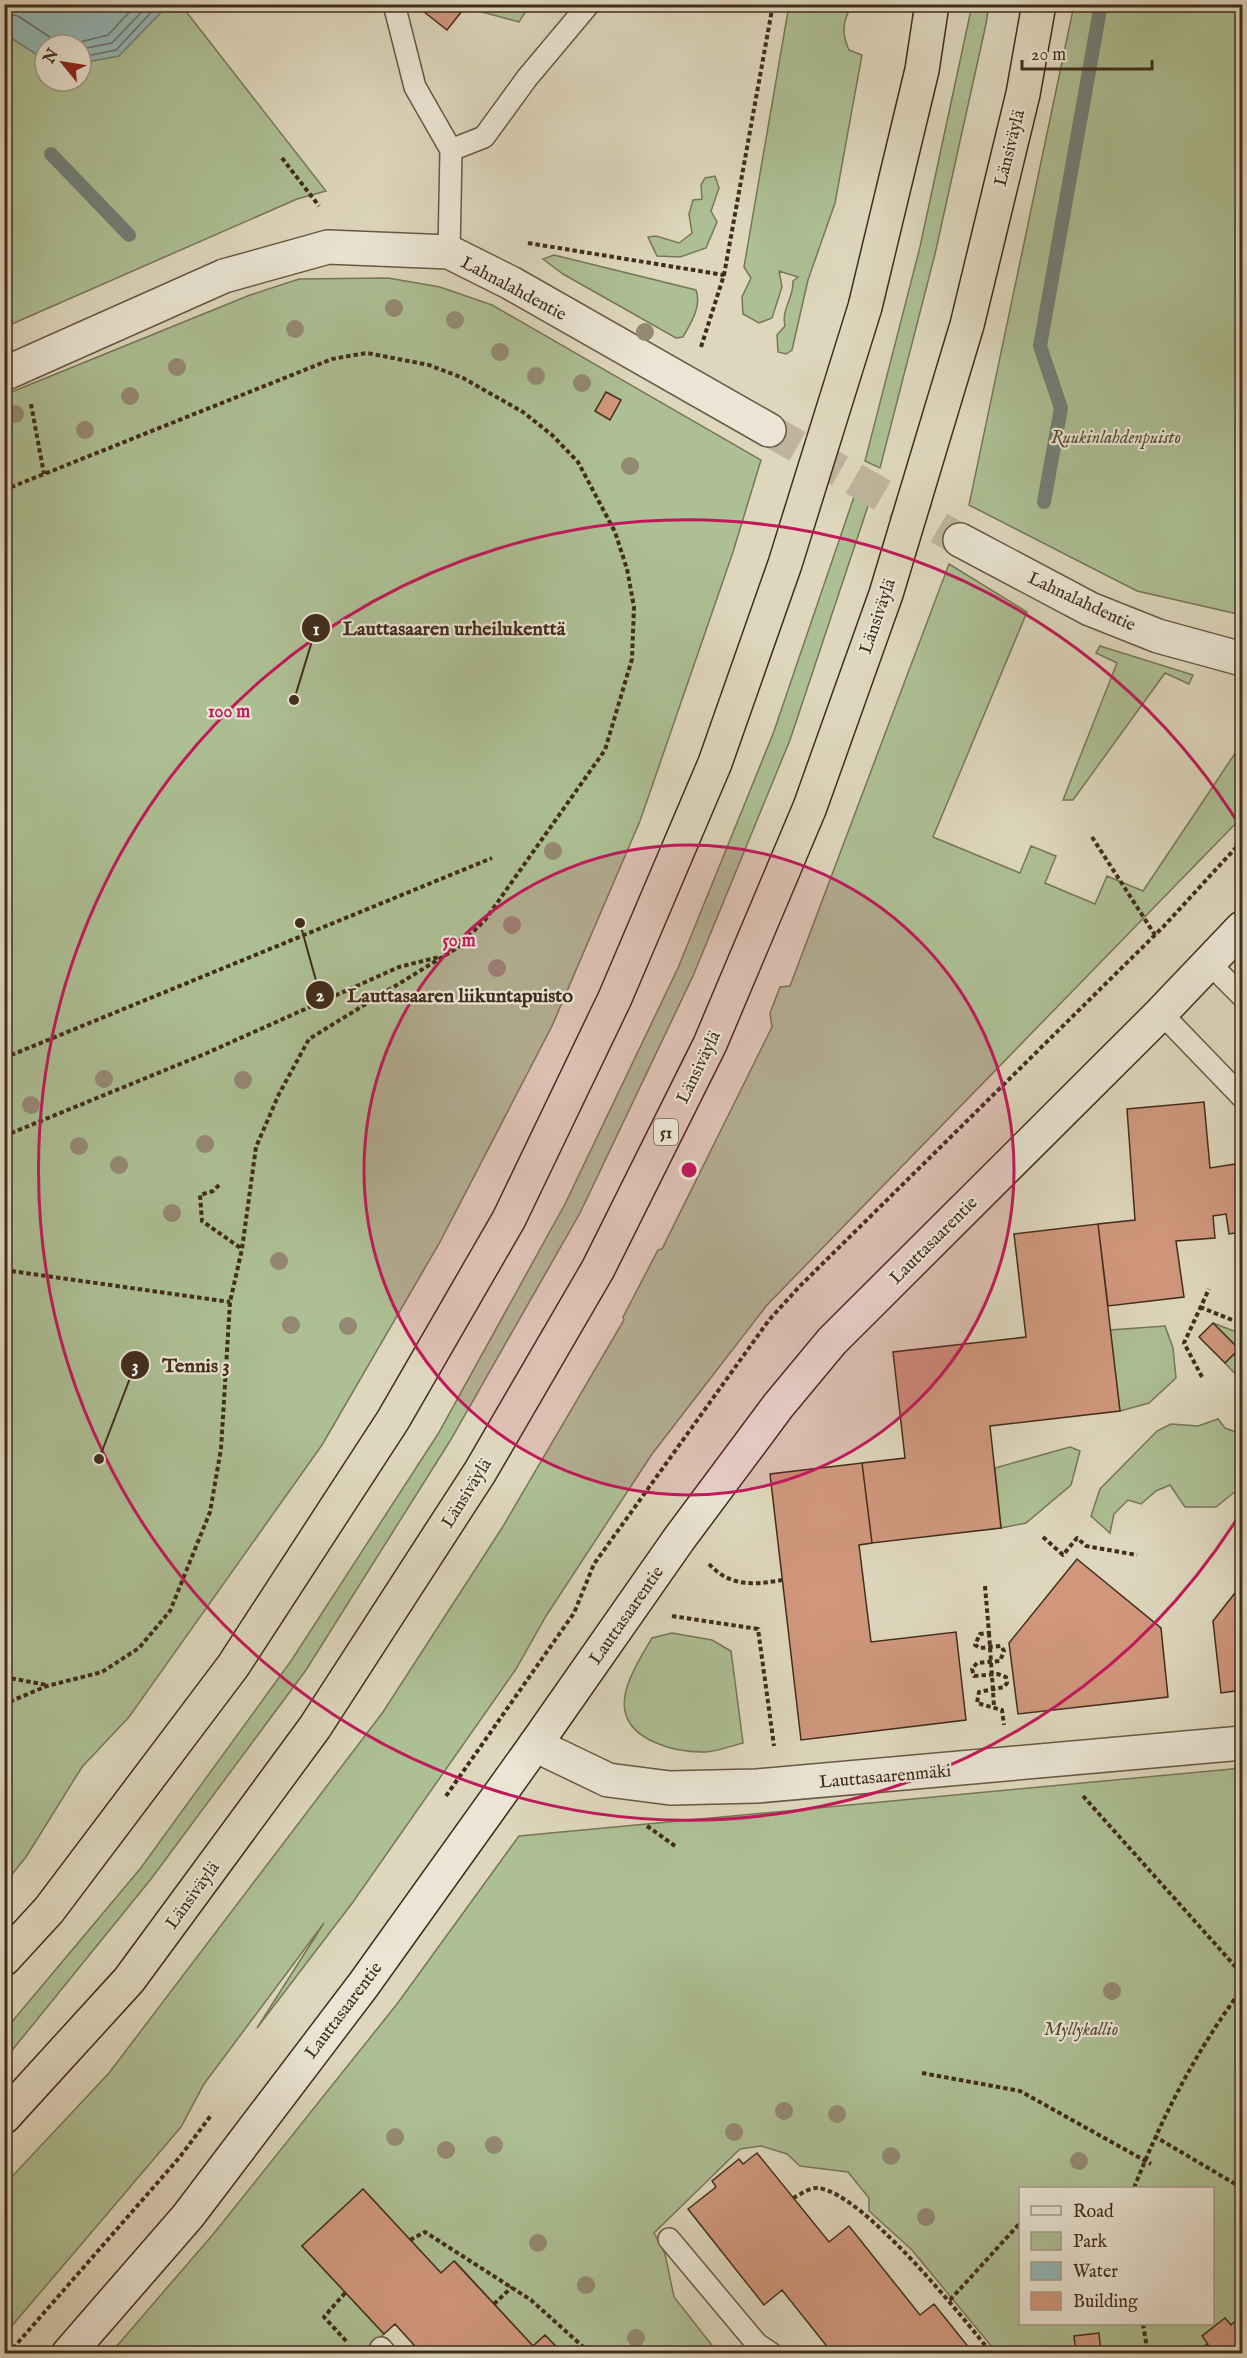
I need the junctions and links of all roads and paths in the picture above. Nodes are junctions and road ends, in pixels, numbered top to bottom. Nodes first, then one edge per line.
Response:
1 (394, 4) edge
2 (589, 4) edge
3 (773, 4) edge
4 (932, 4) edge
5 (1039, 4) edge
6 (451, 150) junction
7 (282, 158) dead end
8 (319, 206) dead end
9 (528, 243) dead end
10 (449, 252) junction
11 (724, 275) junction
12 (4, 374) edge
13 (687, 384) junction
14 (31, 404) dead end
15 (769, 430) tunnel mouth
16 (44, 474) junction
17 (4, 490) edge
18 (960, 540) tunnel mouth
19 (1242, 659) edge
20 (1092, 837) dead end
21 (492, 858) dead end
22 (1242, 928) edge
23 (1155, 935) dead end
24 (444, 956) junction
25 (1210, 964) junction
26 (1242, 996) edge
27 (1161, 1013) junction
28 (4, 1058) edge
29 (1242, 1097) edge
30 (4, 1136) edge
31 (219, 1185) dead end
32 (242, 1249) junction
33 (4, 1270) edge
34 (1209, 1289) dead end
35 (230, 1302) junction
36 (1200, 1307) junction
37 (1242, 1324) edge
38 (1202, 1377) dead end
39 (1043, 1537) dead end
40 (1137, 1555) dead end
41 (707, 1562) dead end
42 (782, 1580) dead end
43 (985, 1586) dead end
44 (670, 1616) dead end
45 (989, 1633) junction
46 (990, 1647) junction
47 (991, 1663) junction
48 (992, 1675) junction
49 (4, 1677) edge
50 (47, 1686) junction
51 (992, 1688) junction
52 (4, 1704) edge
53 (994, 1706) junction
54 (1006, 1734) dead end
55 (1242, 1743) edge
56 (536, 1745) junction
57 (775, 1755) dead end
58 (1081, 1795) dead end
59 (641, 1822) dead end
60 (675, 1846) dead end
61 (4, 1959) edge
62 (1242, 1974) edge
63 (1242, 1989) edge
64 (922, 2073) dead end
65 (4, 2117) edge
66 (1154, 2136) junction
67 (1145, 2161) junction
68 (1151, 2164) dead end
69 (1134, 2187) edge
70 (1242, 2188) edge
71 (793, 2198) dead end
72 (1019, 2224) edge
73 (669, 2239) dead end
74 (410, 2240) dead end
75 (512, 2287) junction
76 (345, 2293) dead end
77 (950, 2300) junction
78 (494, 2304) dead end
79 (1143, 2325) edge
80 (351, 2346) dead end
81 (68, 2354) edge
82 (591, 2354) edge
83 (771, 2354) edge
84 (992, 2354) edge
85 (1149, 2354) edge

1 - 6 lane
2 - 6 lane
3 - 11 path
4 - 61 highway
5 - 65 highway, Länsiväylä / 51
6 - 10 lane
7 - 8 path
9 - 11 path
10 - 12 street, Lahnalahdentie
10 - 13 street, Lahnalahdentie
11 - 13 path
13 - 15 street, Lahnalahdentie
14 - 16 path
16 - 17 path
16 - 24 path
18 - 19 street, Lahnalahdentie
20 - 23 path
21 - 28 path
22 - 25 street, Lauttasaarentie
24 - 30 path
24 - 32 path
25 - 26 lane
25 - 27 street, Lauttasaarentie
27 - 29 lane
27 - 56 street, Lauttasaarentie
31 - 32 path
32 - 35 path
33 - 35 path
34 - 36 path
35 - 50 path
36 - 37 path
36 - 38 path
39 - 40 path
41 - 42 path
43 - 45 path
44 - 57 path
45 - 46 path
45 - 46 path
46 - 47 path
46 - 47 path
47 - 48 path
47 - 48 path
48 - 51 path
48 - 51 path
49 - 50 path
50 - 52 path
51 - 53 path
51 - 53 path
53 - 54 path
55 - 56 street, Lauttasaarenmäki
56 - 81 street, Lauttasaarentie
58 - 62 path
59 - 60 path
63 - 66 path
64 - 67 path
66 - 67 path
66 - 70 path
67 - 68 path
67 - 69 path
71 - 77 path
72 - 77 path
73 - 83 lane
74 - 75 path
75 - 78 path
75 - 82 path
76 - 80 path
77 - 84 path
79 - 85 path

